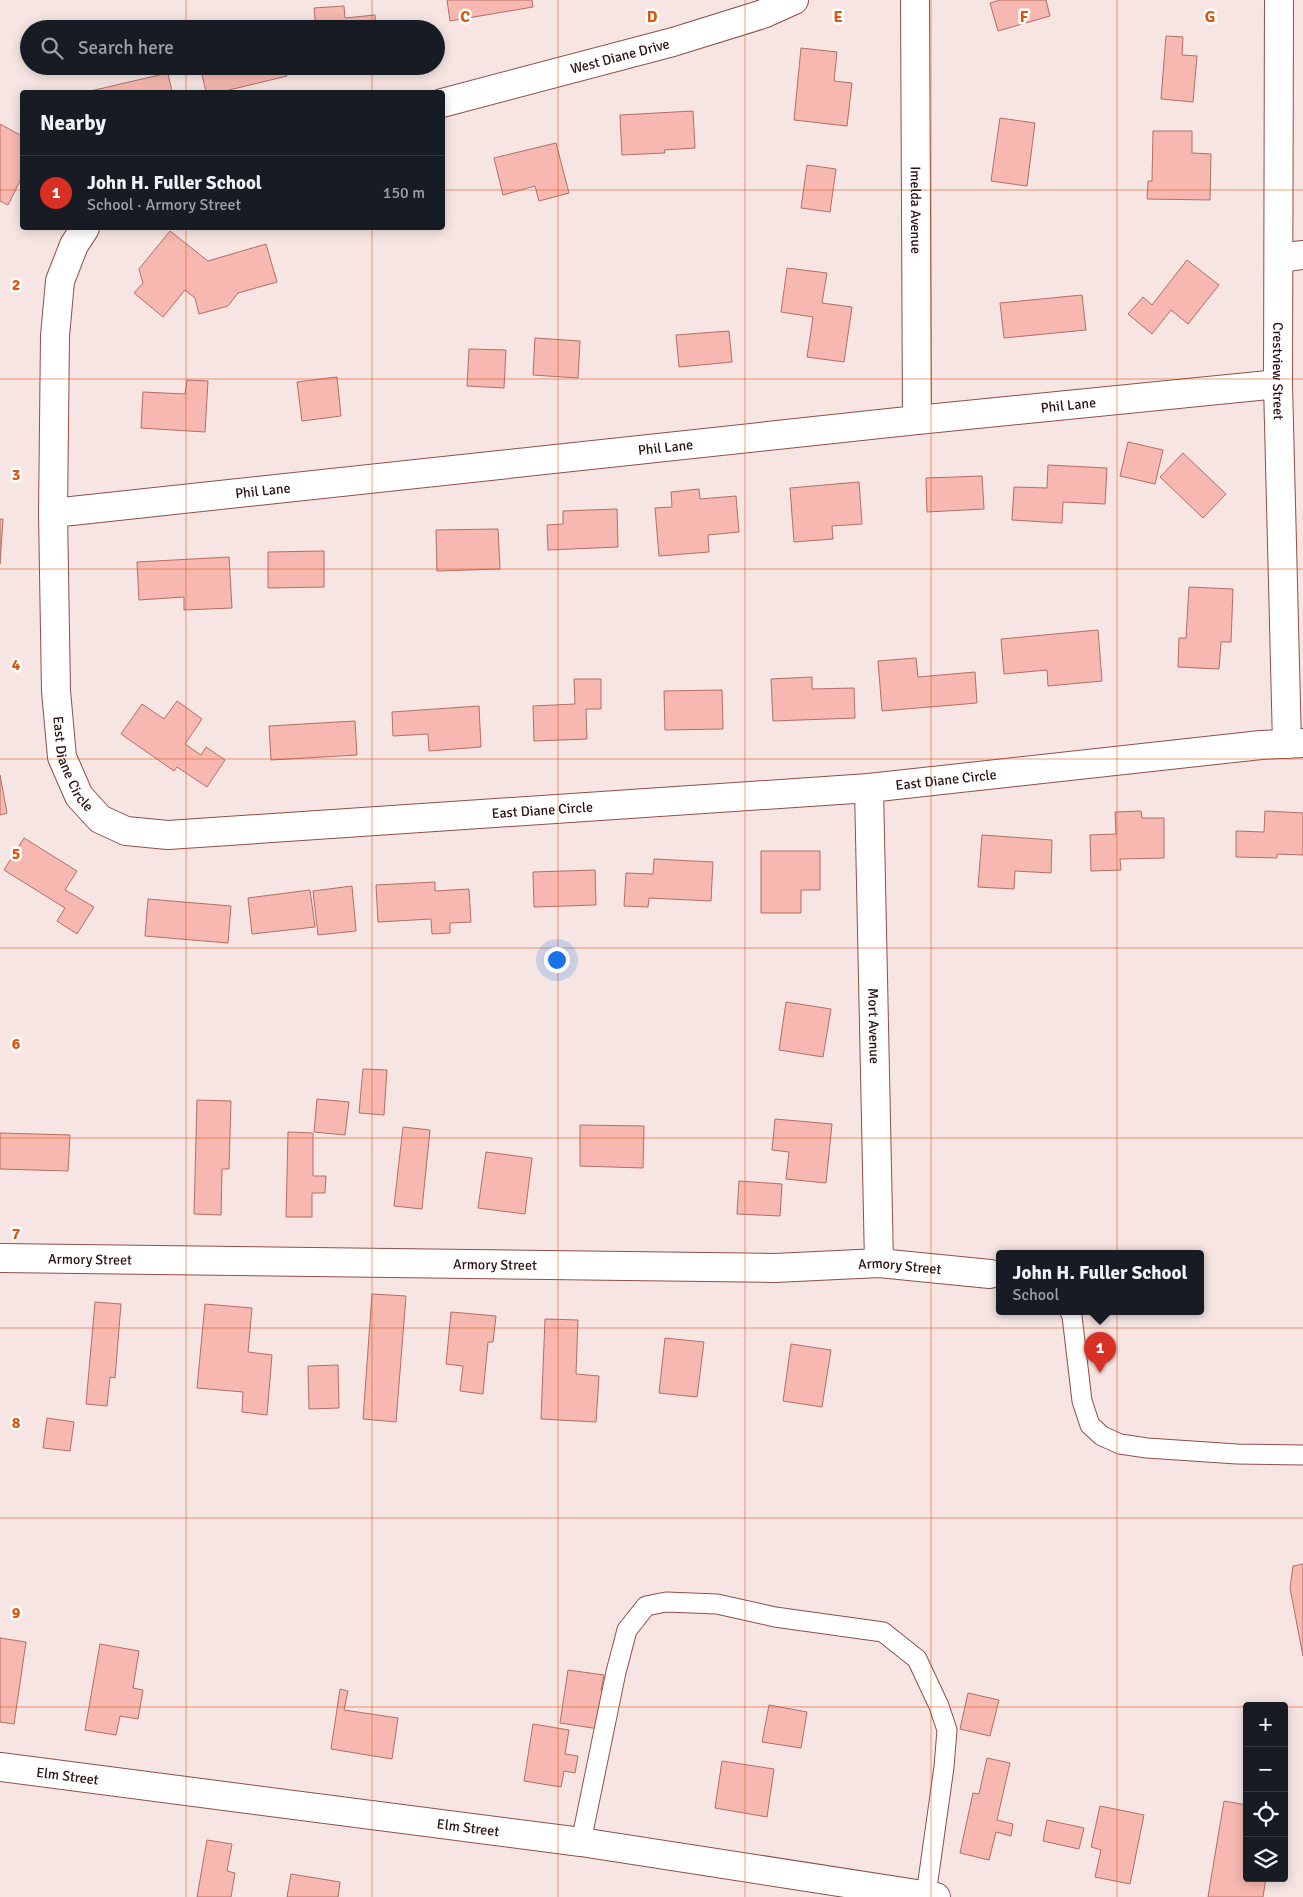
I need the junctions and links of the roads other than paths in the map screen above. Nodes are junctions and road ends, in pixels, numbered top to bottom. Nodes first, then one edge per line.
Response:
1 (794, 0) edge
2 (915, 0) edge
3 (1279, 0) edge
4 (445, 102) edge
5 (84, 230) edge
6 (1291, 257) edge
7 (1278, 384) junction
8 (917, 420) junction
9 (53, 513) junction
10 (1295, 743) edge
11 (870, 788) junction
12 (0, 1258) edge
13 (879, 1263) junction
14 (995, 1275) edge
15 (1072, 1315) edge
16 (1303, 1455) edge
17 (0, 1768) edge
18 (581, 1842) junction
19 (931, 1896) edge

1 - 4 street, West Diane Drive
2 - 8 street, Imelda Avenue
3 - 6 street, Crestview Street
5 - 9 street, East Diane Circle
6 - 7 street, Crestview Street
7 - 8 street, Phil Lane
7 - 10 street, Crestview Street
8 - 9 street, Phil Lane
9 - 11 street, East Diane Circle
10 - 11 street, East Diane Circle
11 - 13 street, Mort Avenue
12 - 13 street, Armory Street
13 - 14 street, Armory Street
15 - 16 lane
17 - 18 street, Elm Street
18 - 19 street, Elm Street
18 - 19 lane

